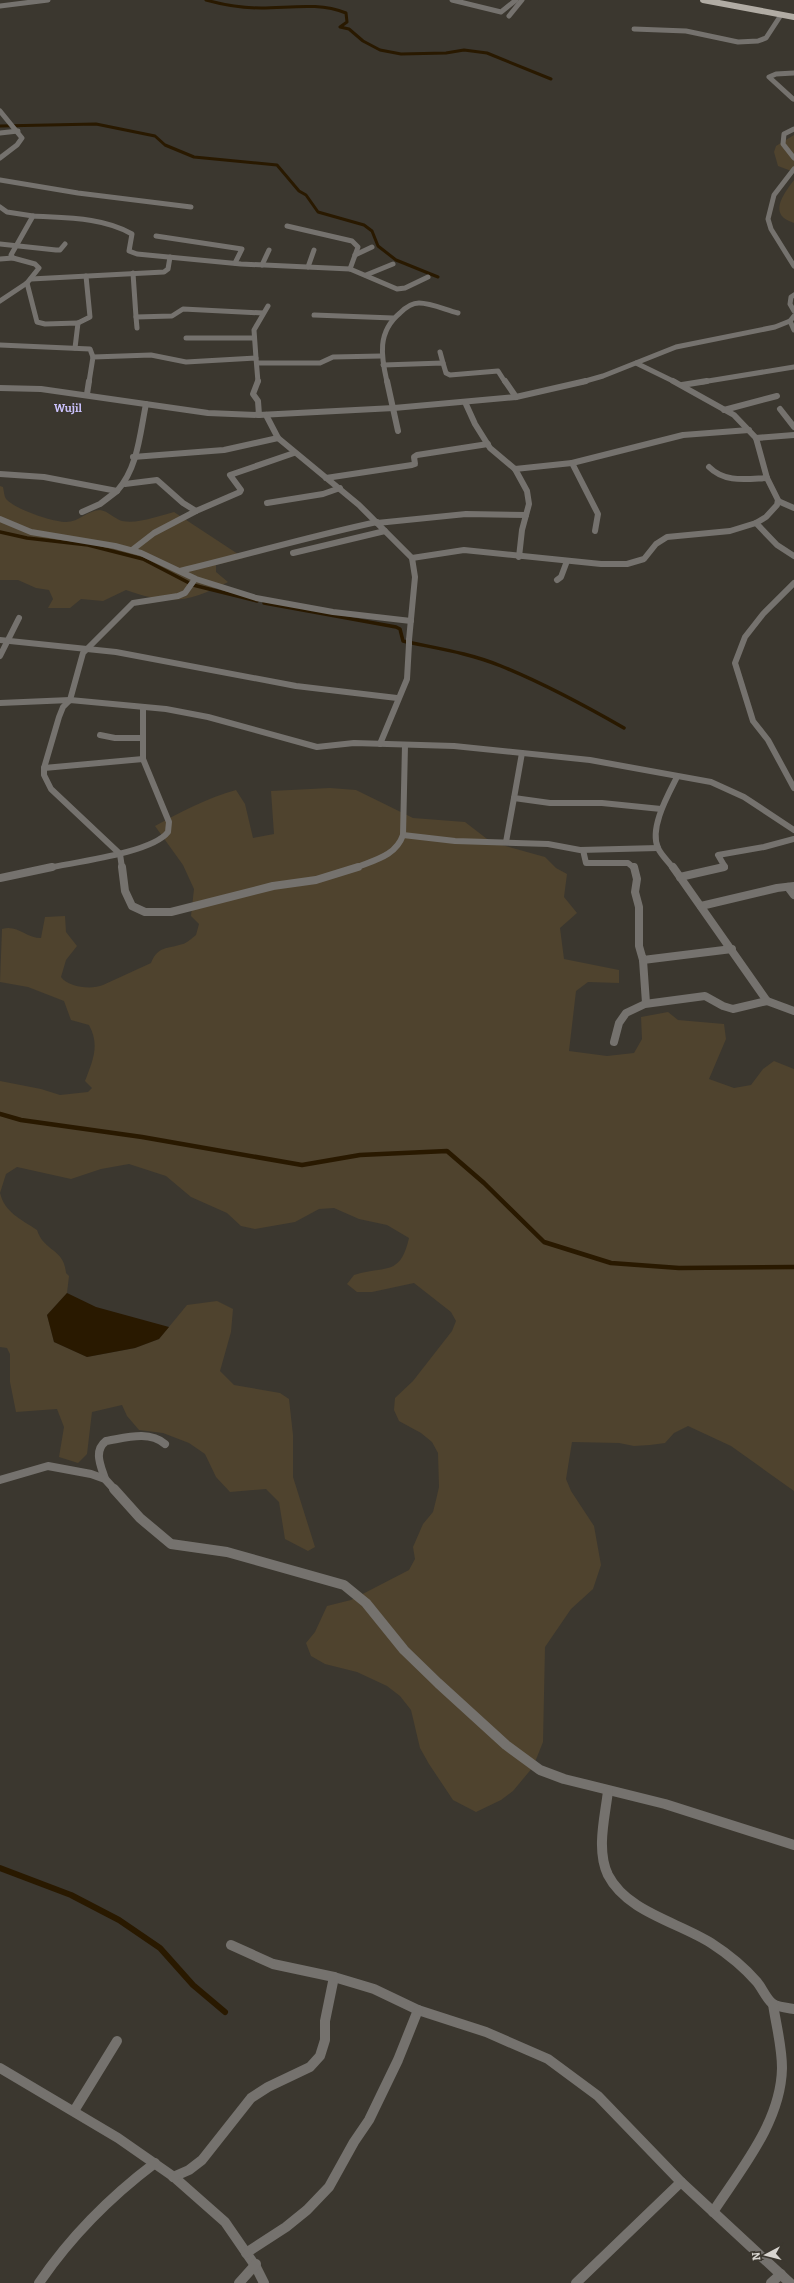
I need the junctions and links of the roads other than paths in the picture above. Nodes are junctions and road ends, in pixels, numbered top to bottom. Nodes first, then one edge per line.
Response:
1 (48, 0) edge
2 (452, 0) edge
3 (516, 0) edge
4 (522, 0) edge
5 (703, 0) edge
6 (0, 6) edge
7 (781, 15) junction
8 (509, 16) dead end
9 (794, 17) edge
10 (634, 29) dead end
11 (794, 73) edge
12 (794, 99) edge
13 (0, 111) edge
14 (794, 129) edge
15 (18, 130) junction
16 (0, 133) edge
17 (0, 158) edge
18 (794, 158) edge
19 (794, 169) edge
20 (0, 180) edge
21 (0, 207) edge
22 (191, 207) dead end
23 (33, 216) junction
24 (287, 226) dead end
25 (156, 236) dead end
26 (0, 244) edge
27 (65, 244) dead end
28 (15, 246) junction
29 (372, 247) dead end
30 (268, 250) dead end
31 (314, 250) dead end
32 (355, 255) junction
33 (170, 257) junction
34 (13, 258) junction
35 (0, 259) edge
36 (235, 263) junction
37 (394, 264) dead end
38 (262, 265) junction
39 (794, 266) edge
40 (308, 267) junction
41 (350, 269) junction
42 (133, 273) junction
43 (366, 275) junction
44 (86, 276) junction
45 (428, 277) dead end
46 (29, 281) junction
47 (794, 295) edge
48 (1, 299) edge
49 (268, 306) dead end
50 (794, 311) edge
51 (263, 313) junction
52 (458, 313) dead end
53 (314, 315) dead end
54 (794, 316) edge
55 (136, 317) junction
56 (393, 318) junction
57 (790, 321) junction
58 (78, 323) junction
59 (138, 328) dead end
60 (794, 330) edge
61 (186, 338) dead end
62 (253, 338) junction
63 (0, 345) edge
64 (75, 348) junction
65 (440, 352) dead end
66 (381, 356) junction
67 (93, 357) junction
68 (257, 361) junction
69 (443, 363) junction
70 (636, 363) junction
71 (384, 365) junction
72 (794, 367) edge
73 (682, 385) junction
74 (0, 388) edge
75 (87, 394) junction
76 (777, 396) dead end
77 (516, 397) junction
78 (465, 402) junction
79 (146, 404) junction
80 (394, 408) junction
81 (780, 409) dead end
82 (724, 410) junction
83 (259, 415) junction
84 (266, 415) junction
85 (794, 427) edge
86 (749, 430) junction
87 (398, 431) dead end
88 (794, 435) edge
89 (278, 438) junction
90 (756, 438) junction
91 (488, 444) junction
92 (294, 453) junction
93 (133, 457) junction
94 (572, 463) junction
95 (709, 467) dead end
96 (515, 469) junction
97 (0, 474) edge
98 (326, 478) junction
99 (767, 478) junction
100 (125, 484) junction
101 (340, 488) junction
102 (117, 491) junction
103 (778, 501) junction
104 (267, 503) dead end
105 (794, 508) edge
106 (196, 511) junction
107 (82, 512) dead end
108 (526, 515) junction
109 (0, 519) edge
110 (377, 523) junction
111 (756, 523) junction
112 (385, 531) junction
113 (595, 531) dead end
114 (132, 550) junction
115 (293, 554) dead end
116 (794, 556) edge
117 (519, 557) junction
118 (412, 558) junction
119 (567, 561) junction
120 (180, 571) junction
121 (195, 579) junction
122 (557, 580) dead end
123 (794, 583) edge
124 (19, 618) dead end
125 (411, 621) junction
126 (0, 640) edge
127 (9, 641) junction
128 (88, 649) junction
129 (0, 656) edge
130 (397, 698) junction
131 (70, 700) junction
132 (0, 703) edge
133 (143, 707) junction
134 (100, 735) dead end
135 (142, 738) junction
136 (380, 744) junction
137 (405, 744) junction
138 (522, 753) junction
139 (143, 759) junction
140 (44, 768) junction
141 (676, 777) junction
142 (794, 788) edge
143 (514, 798) junction
144 (661, 809) junction
145 (794, 830) edge
146 (403, 835) junction
147 (794, 839) edge
148 (506, 842) junction
149 (658, 848) junction
150 (583, 850) junction
151 (120, 854) junction
152 (680, 877) junction
153 (0, 878) edge
154 (791, 886) edge
155 (794, 895) edge
156 (701, 906) junction
157 (732, 949) junction
158 (643, 960) junction
159 (767, 1001) junction
160 (646, 1003) junction
161 (794, 1011) edge
162 (614, 1042) dead end
163 (165, 1444) dead end
164 (105, 1479) junction
165 (0, 1480) edge
166 (608, 1791) junction
167 (794, 1845) edge
168 (231, 1946) dead end
169 (334, 1977) junction
170 (773, 2004) junction
171 (794, 2009) edge
172 (418, 2010) junction
173 (117, 2041) dead end
174 (0, 2068) edge
175 (74, 2111) junction
176 (155, 2163) junction
177 (173, 2177) junction
178 (680, 2182) junction
179 (713, 2212) junction
180 (246, 2253) junction
181 (256, 2264) junction
182 (781, 2274) junction
183 (39, 2283) edge
184 (239, 2283) edge
185 (264, 2283) edge
186 (576, 2283) edge
187 (771, 2283) edge
188 (790, 2283) edge

1 - 6 street
2 - 3 street
4 - 8 street
5 - 7 main road
7 - 9 main road
7 - 10 street
11 - 12 street
13 - 15 street
14 - 18 street
15 - 16 street
15 - 17 street
19 - 39 street
20 - 22 street
21 - 23 street
23 - 28 street
23 - 33 street
24 - 32 street
25 - 36 street
26 - 28 street
27 - 28 street
28 - 34 street
29 - 32 street
30 - 38 street
31 - 40 street
32 - 41 street
33 - 36 street
33 - 42 street
34 - 35 street
34 - 46 street
36 - 38 street
37 - 43 street
38 - 40 street
40 - 41 street
41 - 43 street
42 - 44 street
42 - 55 street
43 - 45 street
44 - 46 street
44 - 58 street
46 - 48 street
46 - 58 street
47 - 50 street
49 - 51 street
51 - 55 street
51 - 62 street
52 - 56 street
53 - 56 street
54 - 57 street
55 - 59 street
56 - 66 street
57 - 60 street
57 - 70 street
58 - 64 street
61 - 62 street
62 - 68 street
63 - 64 street
64 - 67 street
65 - 69 street
66 - 68 street
66 - 71 street
67 - 68 street
67 - 75 street
68 - 83 street
69 - 71 street
69 - 77 street
70 - 73 street
70 - 77 street
71 - 80 street
72 - 73 street
73 - 82 street
74 - 75 street
75 - 79 street
76 - 82 street
77 - 78 street
78 - 80 street
78 - 91 street
79 - 83 street
79 - 93 street
80 - 84 street
80 - 87 street
81 - 85 street
82 - 86 street
83 - 84 street
84 - 89 street
86 - 90 street
86 - 94 street
88 - 90 street
89 - 92 street
89 - 93 street
90 - 99 street
91 - 96 street
91 - 98 street
92 - 98 street
92 - 106 street
93 - 100 street
94 - 96 street
94 - 113 street
95 - 99 street
96 - 108 street
97 - 102 street
98 - 101 street
99 - 103 street
100 - 102 street
100 - 106 street
101 - 104 street
101 - 110 street
102 - 107 street
103 - 105 street
103 - 111 street
106 - 114 street
108 - 110 street
108 - 117 street
109 - 114 street
110 - 112 street
110 - 120 street
111 - 116 street
111 - 119 street
112 - 115 street
112 - 118 street
114 - 120 street
117 - 118 street
117 - 119 street
118 - 125 street
119 - 122 street
120 - 121 street
121 - 125 street
121 - 128 street
123 - 142 street
124 - 127 street
125 - 130 street
126 - 127 street
127 - 128 street
127 - 129 street
128 - 130 street
128 - 131 street
130 - 136 street
131 - 132 street
131 - 133 street
131 - 140 street
133 - 135 street
133 - 136 street
134 - 135 street
135 - 139 street
136 - 137 street
137 - 138 street
137 - 146 street
138 - 141 street
138 - 143 street
139 - 140 street
139 - 151 street
140 - 151 street
141 - 144 street
141 - 145 street
143 - 144 street
143 - 148 street
144 - 149 street
146 - 148 street
146 - 151 street
147 - 152 street
148 - 150 street
149 - 150 street
149 - 152 street
150 - 158 street
151 - 153 street
152 - 156 street
154 - 155 street
154 - 156 street
156 - 157 street
157 - 158 street
157 - 159 street
158 - 160 street
159 - 160 street
159 - 161 street
160 - 162 street
163 - 164 street
164 - 165 street
164 - 166 street
166 - 167 street
166 - 170 street
168 - 169 street
169 - 172 street
169 - 177 street
170 - 171 street
170 - 179 street
172 - 178 street
172 - 180 street
173 - 175 street
174 - 175 street
175 - 176 street
176 - 177 street
176 - 183 street
177 - 180 street
178 - 179 street
178 - 186 street
179 - 182 street
180 - 181 street
181 - 184 street
181 - 185 street
182 - 187 street
182 - 188 street

